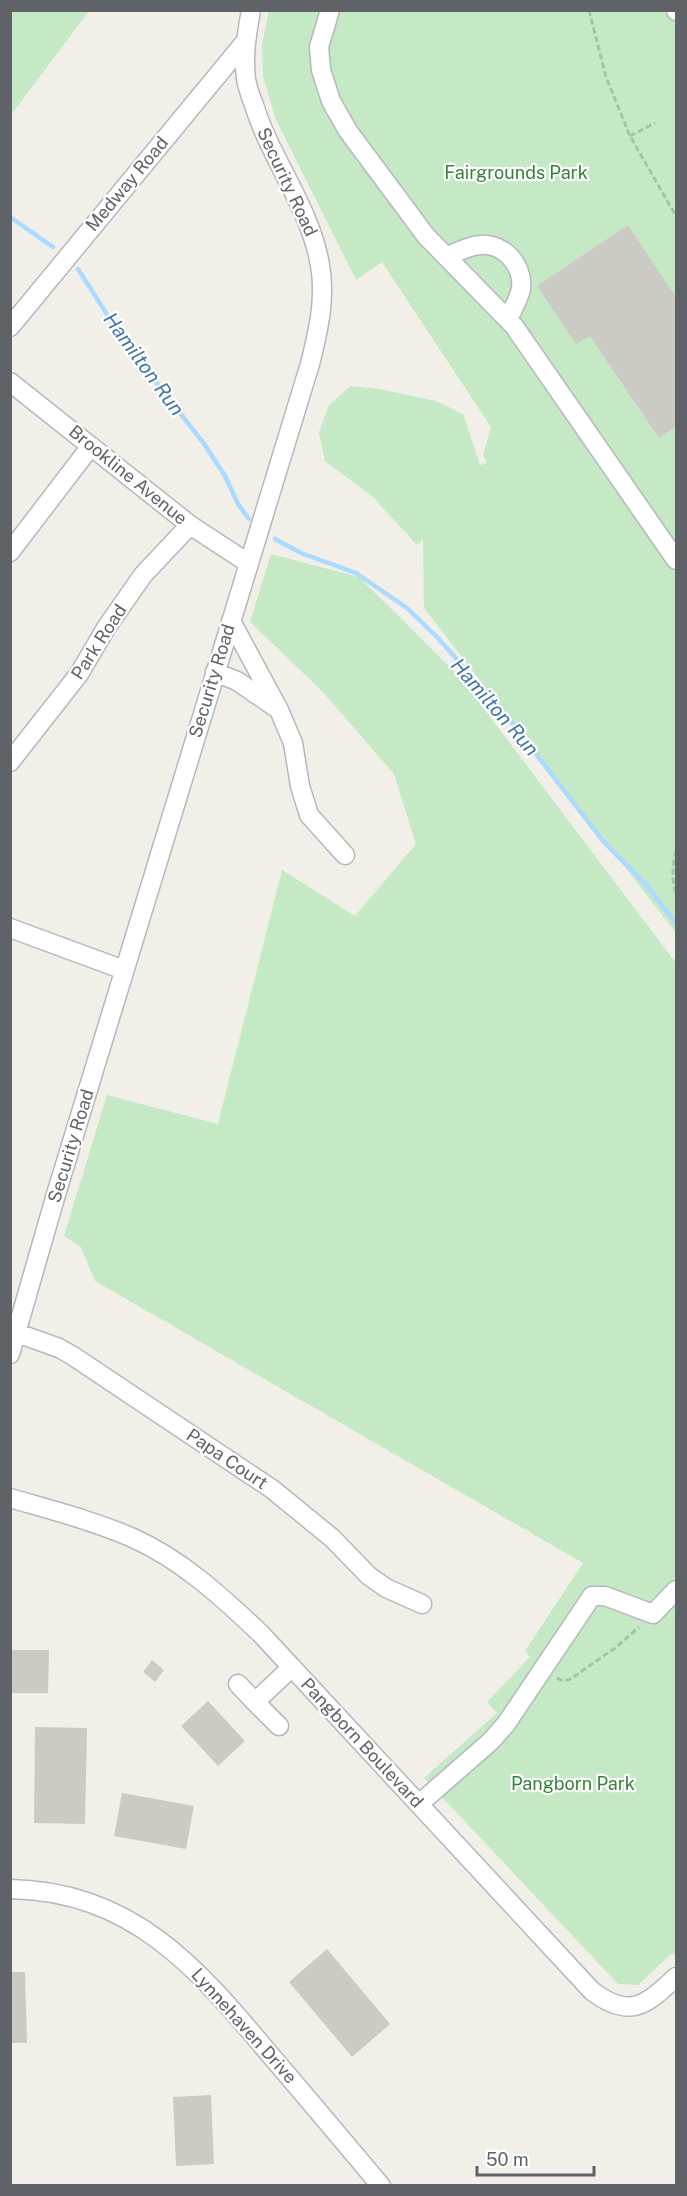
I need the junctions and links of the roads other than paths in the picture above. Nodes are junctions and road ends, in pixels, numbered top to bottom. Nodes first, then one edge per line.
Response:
1 (251, 10) edge
2 (330, 10) edge
3 (245, 42) junction
4 (447, 256) junction
5 (508, 320) junction
6 (10, 327) edge
7 (10, 382) edge
8 (91, 446) junction
9 (190, 525) junction
10 (10, 552) edge
11 (676, 560) edge
12 (248, 563) junction
13 (231, 621) junction
14 (215, 672) junction
15 (279, 710) junction
16 (10, 762) edge
17 (345, 855) dead end
18 (10, 928) edge
19 (124, 970) junction
20 (17, 1333) junction
21 (10, 1354) edge
22 (10, 1498) edge
23 (676, 1590) edge
24 (422, 1604) dead end
25 (292, 1667) junction
26 (238, 1684) dead end
27 (255, 1702) junction
28 (279, 1726) dead end
29 (419, 1804) junction
30 (10, 1888) edge
31 (676, 1977) edge
32 (381, 2186) edge

1 - 3 street, Security Road
2 - 4 street
3 - 6 street, Medway Road
3 - 12 street, Security Road
4 - 5 street
4 - 5 street
5 - 11 street
7 - 8 street, Brookline Avenue
8 - 9 street, Brookline Avenue
8 - 10 street
9 - 12 street, Brookline Avenue
9 - 16 street, Park Road
12 - 13 street, Security Road
13 - 14 street, Security Road
13 - 15 street
14 - 15 street
14 - 19 street, Security Road
15 - 17 street
18 - 19 street
19 - 20 street, Security Road
20 - 21 street, Security Road
20 - 24 street, Papa Court
22 - 25 street, Pangborn Boulevard
23 - 29 street
25 - 27 street
25 - 29 street, Pangborn Boulevard
26 - 27 street
27 - 28 street
29 - 31 street, Pangborn Boulevard
30 - 32 street, Lynnehaven Drive

